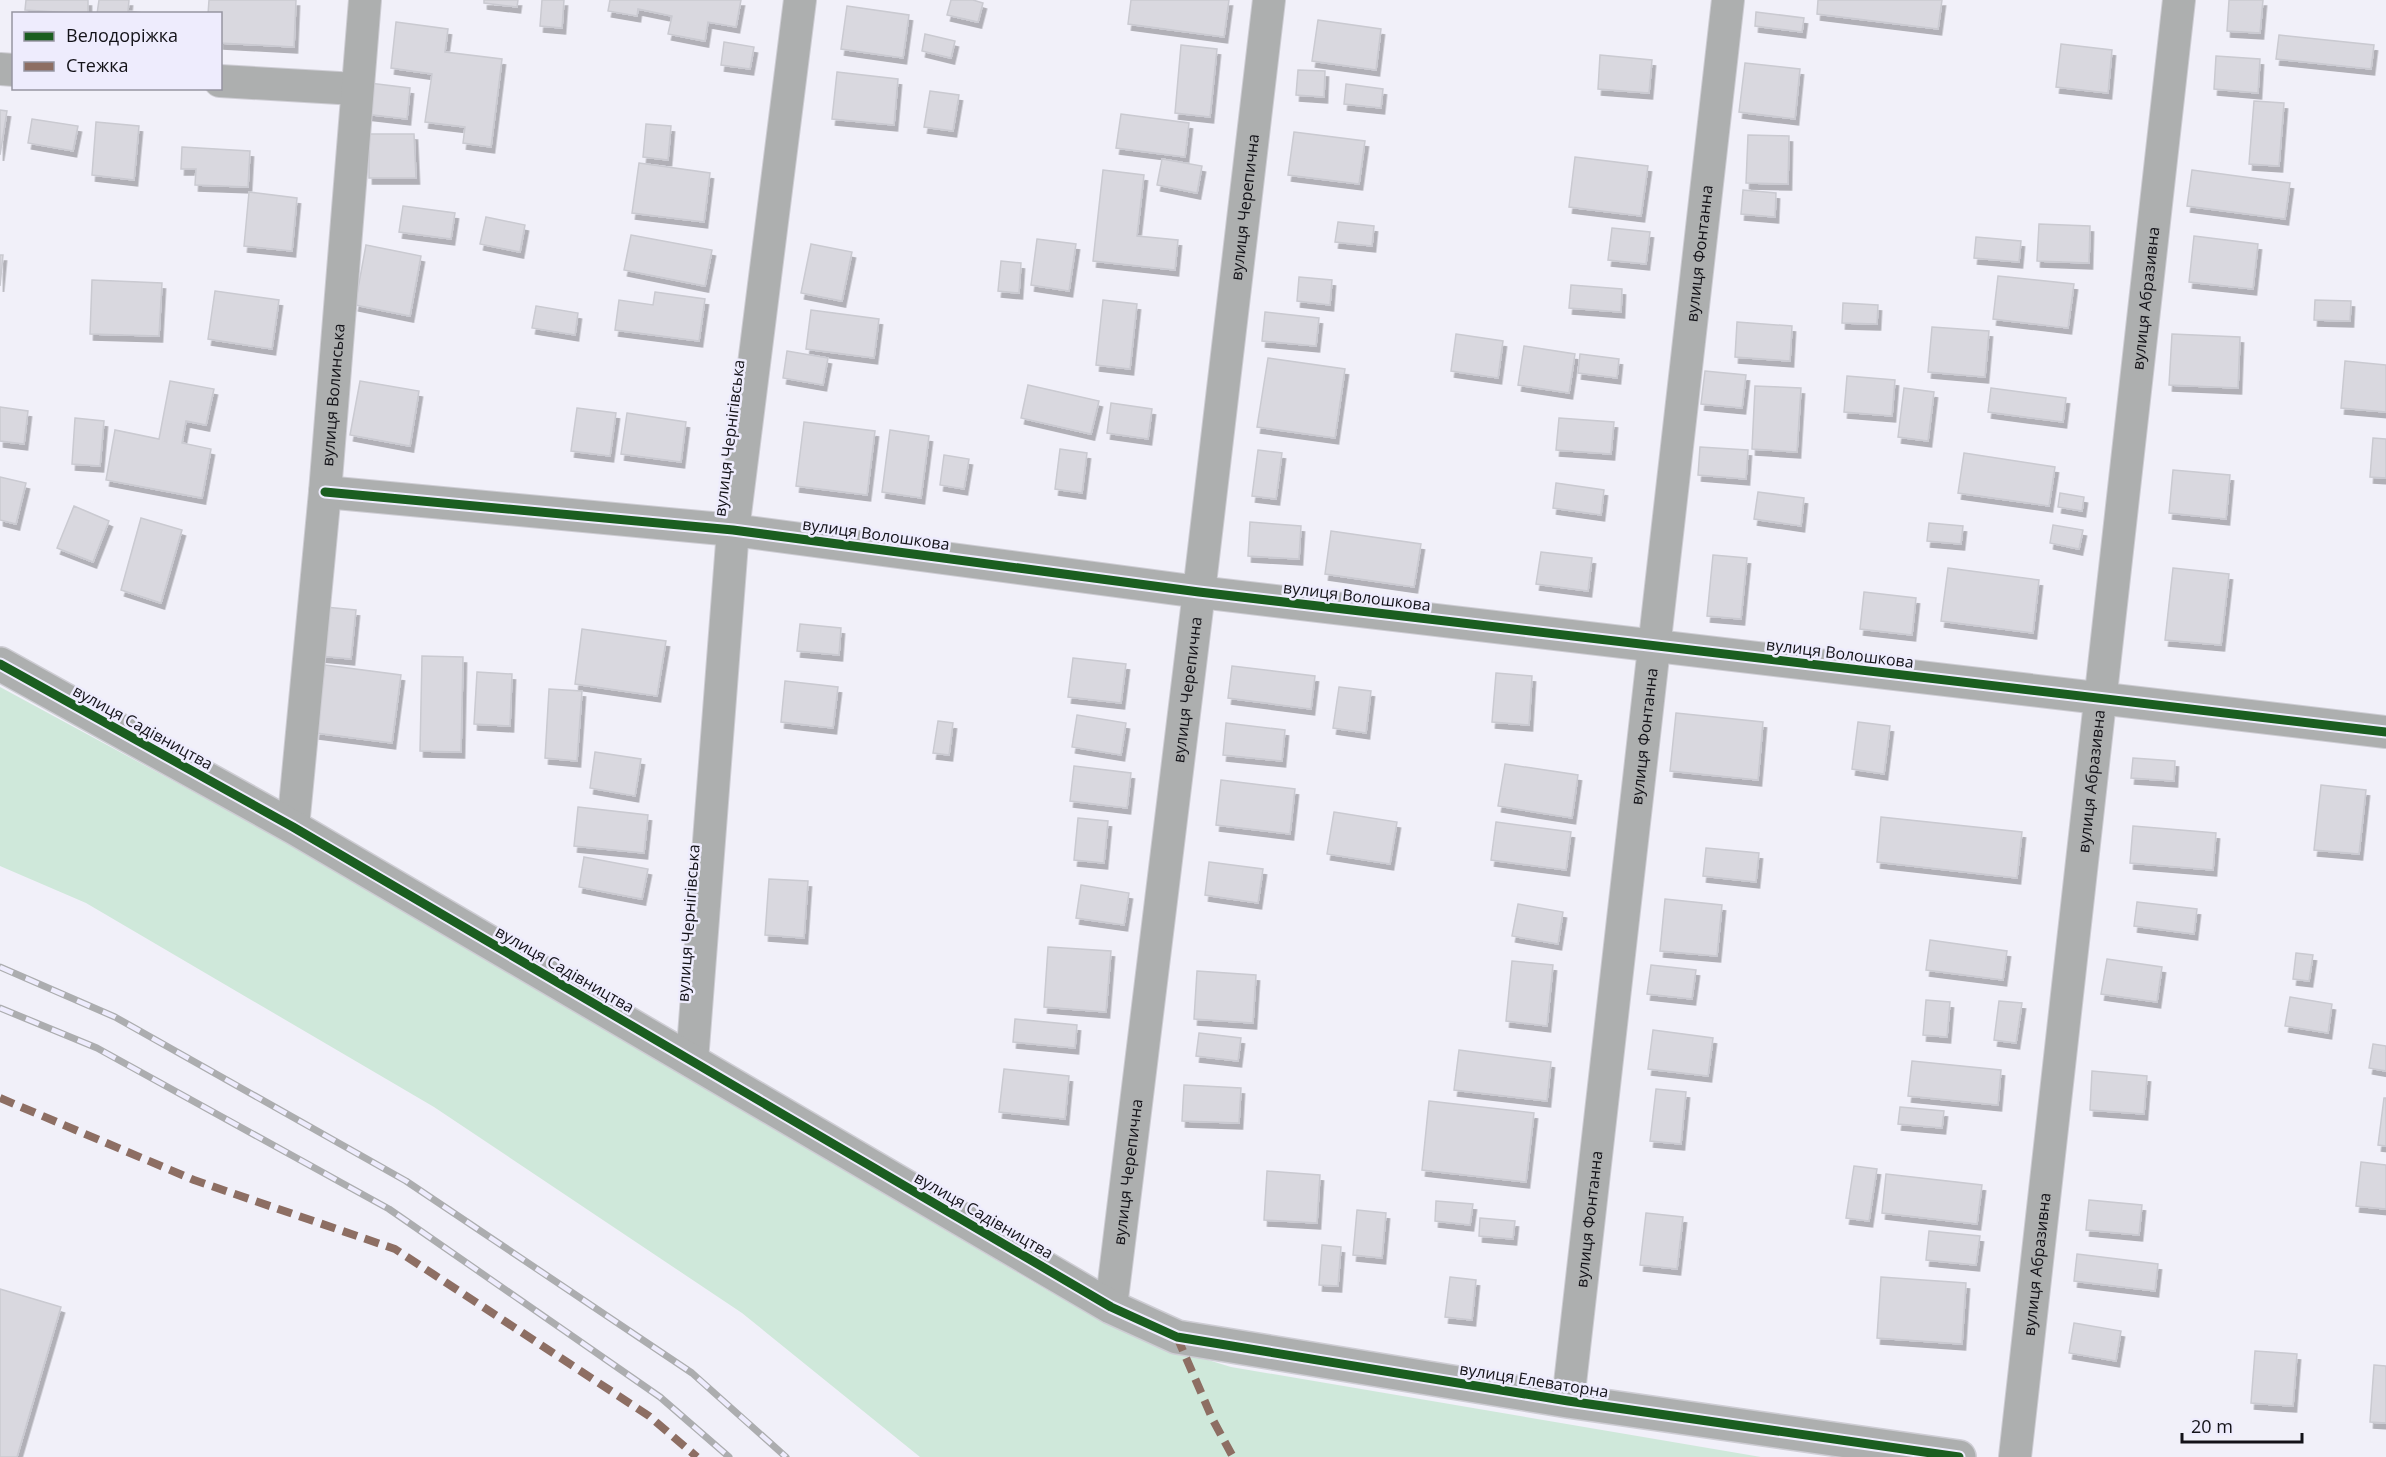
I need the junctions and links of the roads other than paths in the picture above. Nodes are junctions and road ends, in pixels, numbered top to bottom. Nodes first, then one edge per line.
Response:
1 (365, 0) edge
2 (800, 0) edge
3 (1269, 0) edge
4 (1728, 0) edge
5 (2179, 0) edge
6 (222, 81) edge
7 (356, 89) junction
8 (325, 492) junction
9 (733, 530) junction
10 (1199, 592) junction
11 (1654, 646) junction
12 (0, 664) edge
13 (2100, 698) junction
14 (2386, 732) edge
15 (293, 827) junction
16 (692, 1061) junction
17 (1111, 1307) junction
18 (1568, 1401) junction
19 (1959, 1457) edge
20 (2015, 1457) edge

1 - 7 street, вулиця Волинська
2 - 9 street, вулиця Чернігівська
3 - 10 street, вулиця Черепична
4 - 11 street, вулиця Фонтанна
5 - 13 street, вулиця Абразивна
6 - 7 street
7 - 8 street, вулиця Волинська
8 - 9 street, вулиця Волошкова
8 - 15 street, вулиця Волинська
9 - 10 street, вулиця Волошкова
9 - 16 street, вулиця Чернігівська
10 - 11 street, вулиця Волошкова
10 - 17 street, вулиця Черепична
11 - 13 street, вулиця Волошкова
11 - 18 street, вулиця Фонтанна
12 - 15 street, вулиця Садівництва
13 - 14 street, вулиця Волошкова
13 - 20 street, вулиця Абразивна
15 - 16 street, вулиця Садівництва
16 - 17 street, вулиця Садівництва
17 - 18 street, вулиця Елеваторна
18 - 19 street, вулиця Елеваторна

